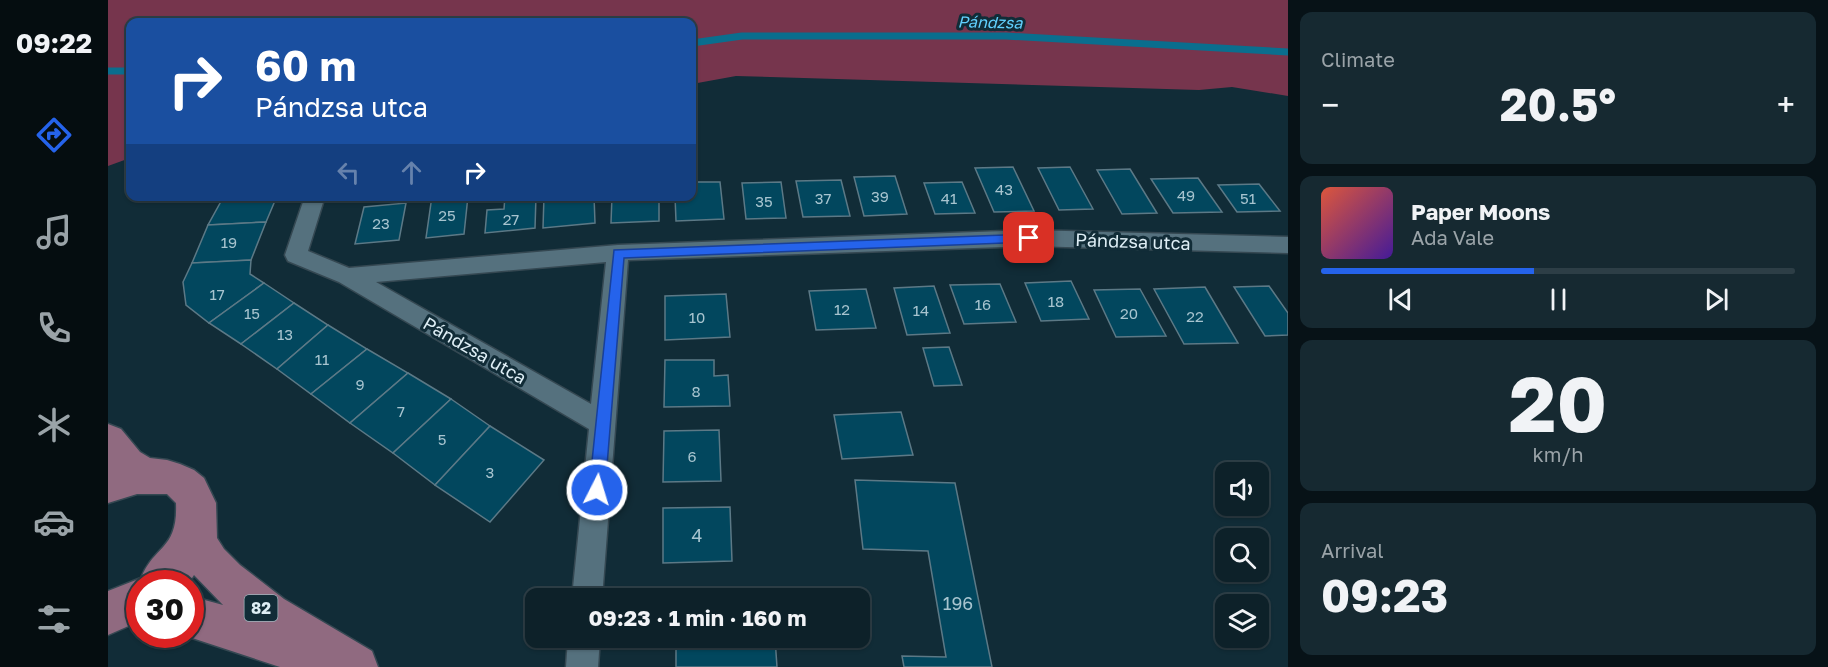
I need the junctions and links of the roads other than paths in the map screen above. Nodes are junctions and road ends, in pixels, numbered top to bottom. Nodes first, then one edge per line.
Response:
1 (313, 201) edge
2 (1288, 245) edge
3 (618, 254) junction
4 (347, 276) junction
5 (603, 424) junction
6 (108, 440) edge
7 (125, 480) edge
8 (197, 523) junction
9 (167, 570) edge
10 (588, 588) edge
11 (204, 621) edge
12 (583, 648) edge
13 (356, 667) edge
14 (582, 667) edge

1 - 4 street, Pándzsa utca
2 - 3 street, Pándzsa utca
3 - 4 street, Pándzsa utca
3 - 5 street
4 - 5 street, Pándzsa utca
5 - 10 street
6 - 7 main road, 82
7 - 8 main road, 82
8 - 9 main road
8 - 13 main road, 82
11 - 13 main road, 82
12 - 14 street

